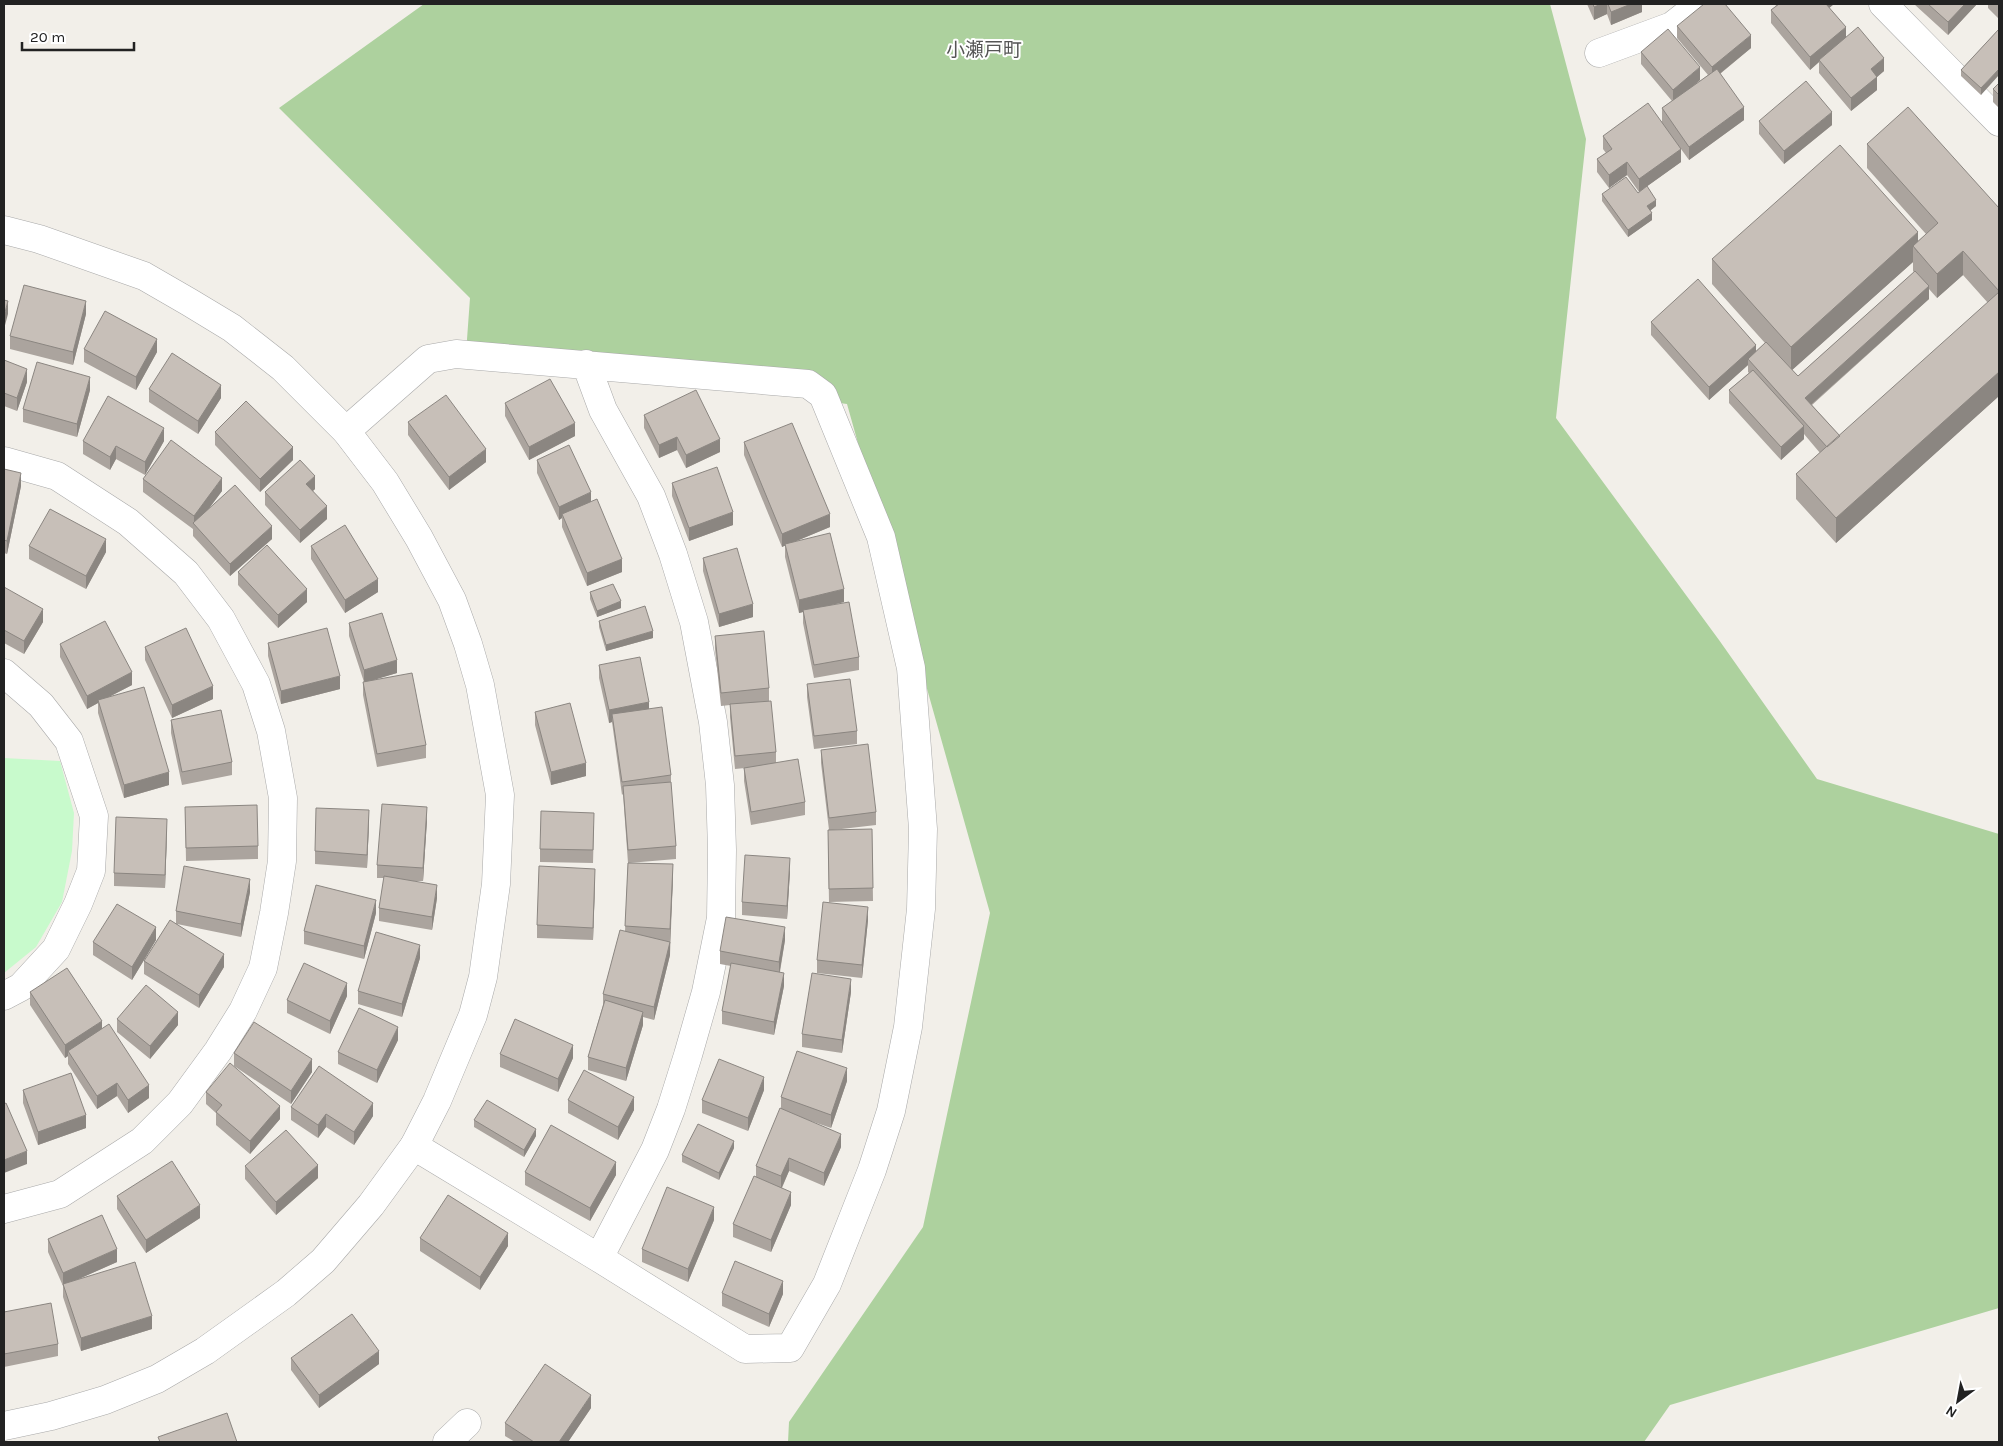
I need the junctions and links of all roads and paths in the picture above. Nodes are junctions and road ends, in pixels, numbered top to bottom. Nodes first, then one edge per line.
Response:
1 (1700, 4) edge
2 (1884, 4) edge
3 (1599, 53) dead end
4 (1999, 122) edge
5 (4, 230) edge
6 (586, 364) junction
7 (346, 431) junction
8 (4, 461) edge
9 (4, 673) edge
10 (4, 996) edge
11 (414, 1146) junction
12 (4, 1209) edge
13 (599, 1258) junction
14 (467, 1423) dead end
15 (4, 1426) edge
16 (447, 1442) edge

1 - 3 street
2 - 4 street
5 - 7 street
6 - 7 street
6 - 13 street
6 - 13 street
7 - 11 street
8 - 12 street
9 - 10 street
11 - 13 street
11 - 15 street
14 - 16 street

